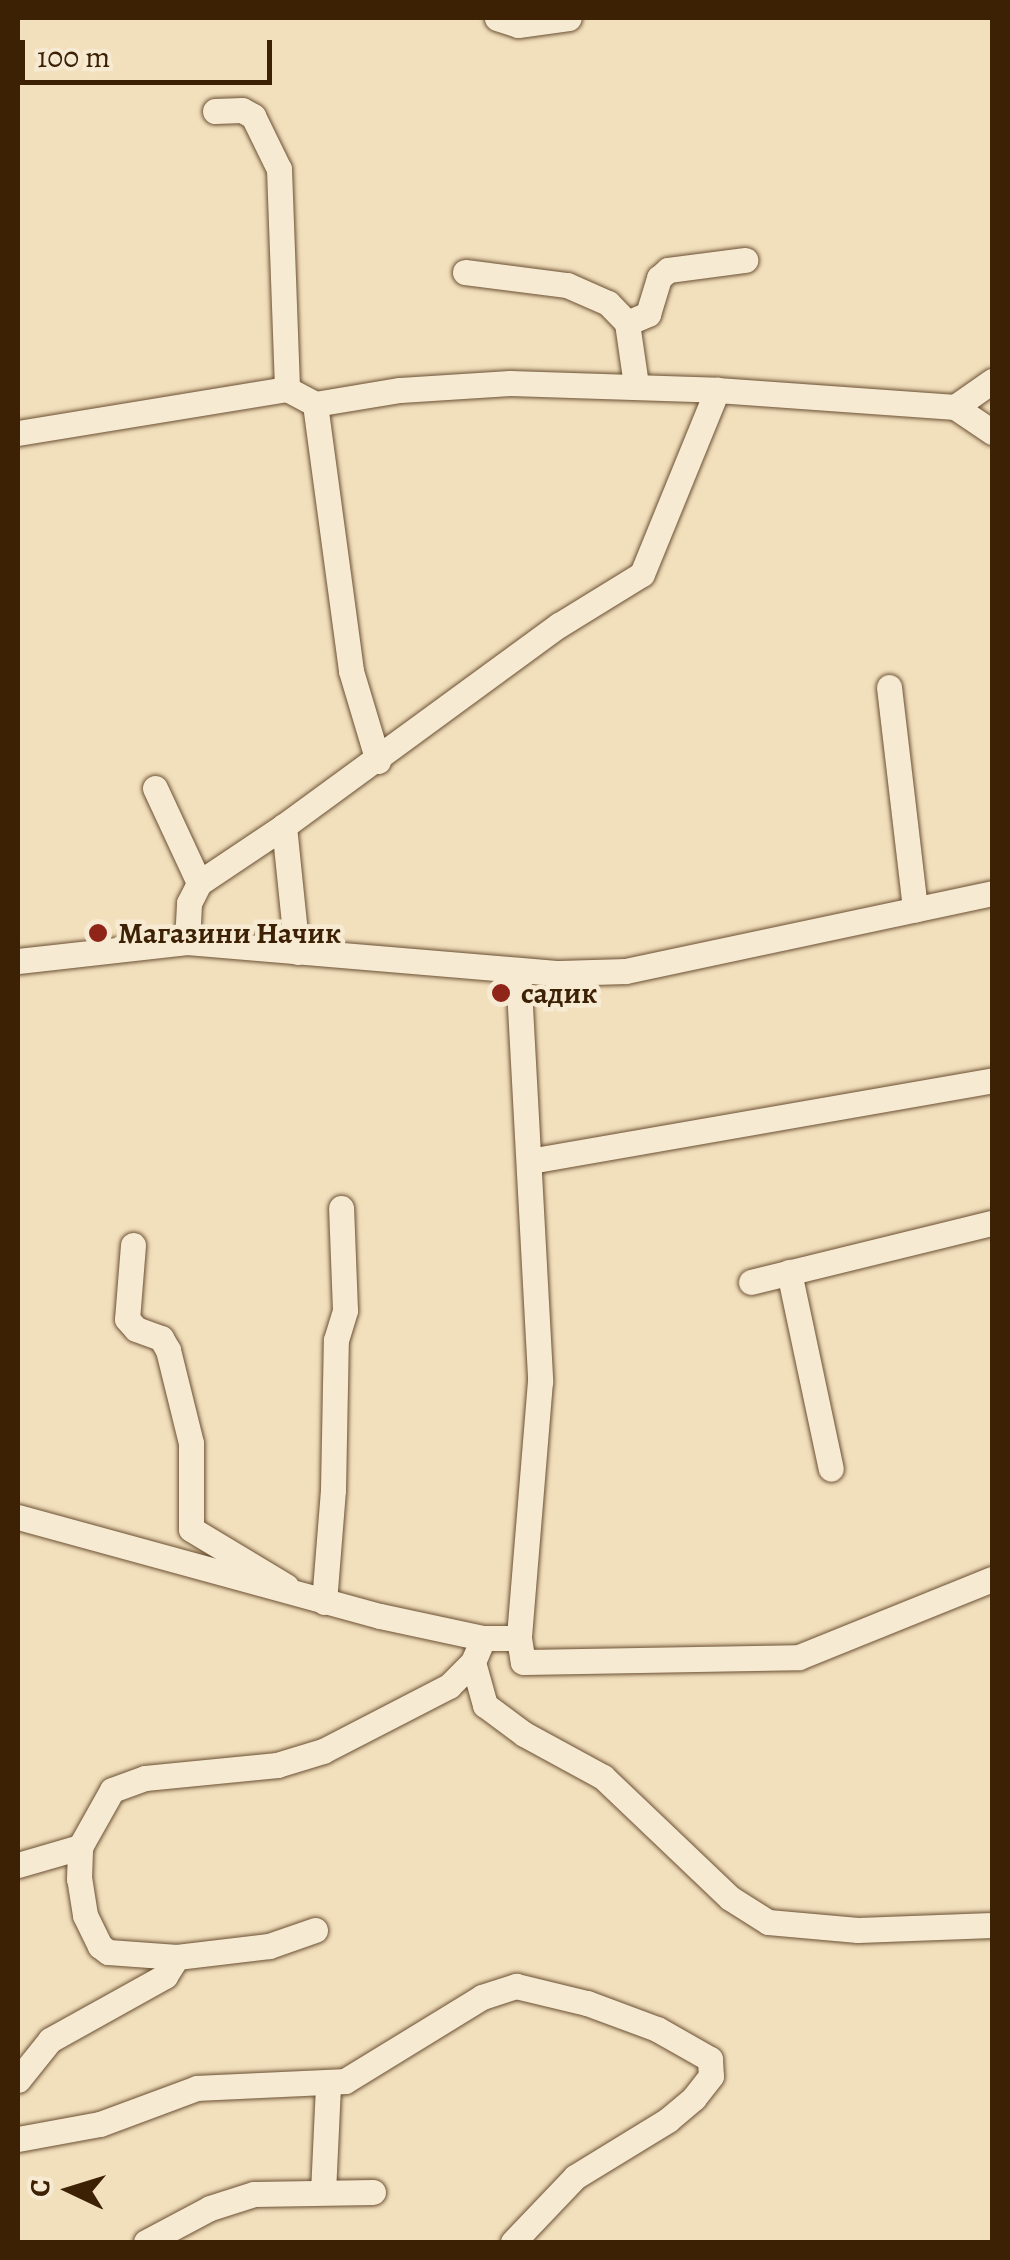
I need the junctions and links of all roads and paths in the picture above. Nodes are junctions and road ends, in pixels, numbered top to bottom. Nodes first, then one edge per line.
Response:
1 (497, 18) edge
2 (569, 18) edge
3 (215, 111) dead end
4 (745, 260) dead end
5 (465, 272) dead end
6 (627, 323) junction
7 (992, 381) edge
8 (636, 385) junction
9 (286, 389) junction
10 (717, 390) junction
11 (315, 404) junction
12 (955, 407) junction
13 (992, 432) edge
14 (18, 434) edge
15 (889, 686) dead end
16 (378, 761) junction
17 (155, 788) dead end
18 (284, 826) junction
19 (200, 883) junction
20 (992, 893) edge
21 (915, 909) junction
22 (187, 942) junction
23 (297, 952) junction
24 (18, 960) edge
25 (518, 970) junction
26 (992, 1080) edge
27 (530, 1161) junction
28 (342, 1208) dead end
29 (992, 1223) edge
30 (133, 1245) dead end
31 (788, 1272) junction
32 (751, 1282) dead end
33 (831, 1469) dead end
34 (18, 1517) edge
35 (992, 1580) edge
36 (314, 1599) junction
37 (484, 1638) junction
38 (519, 1638) junction
39 (473, 1662) junction
40 (80, 1847) junction
41 (18, 1866) edge
42 (992, 1925) edge
43 (315, 1930) dead end
44 (177, 1956) junction
45 (18, 2080) edge
46 (328, 2084) junction
47 (18, 2139) edge
48 (324, 2192) junction
49 (374, 2192) dead end
50 (146, 2242) edge
51 (513, 2242) edge

1 - 2 street
3 - 9 street
4 - 6 street
5 - 6 street
6 - 8 street
7 - 12 street
8 - 10 street
8 - 11 street
9 - 11 street
9 - 14 street
10 - 12 street
10 - 16 street
11 - 16 street
12 - 13 street
15 - 21 street
16 - 18 street
17 - 19 street
18 - 19 street
18 - 23 street
19 - 22 street
20 - 21 street
21 - 25 street
22 - 23 street
22 - 24 street
23 - 25 street
25 - 27 street
26 - 27 street
27 - 38 street
28 - 36 street
29 - 31 street
30 - 36 street
31 - 32 street
31 - 33 street
34 - 36 street
35 - 38 street
36 - 37 street
37 - 38 street
37 - 39 street
39 - 40 street
39 - 42 street
40 - 41 street
40 - 44 street
43 - 44 street
44 - 45 street
46 - 47 street
46 - 48 street
46 - 51 street
48 - 49 street
48 - 50 street

